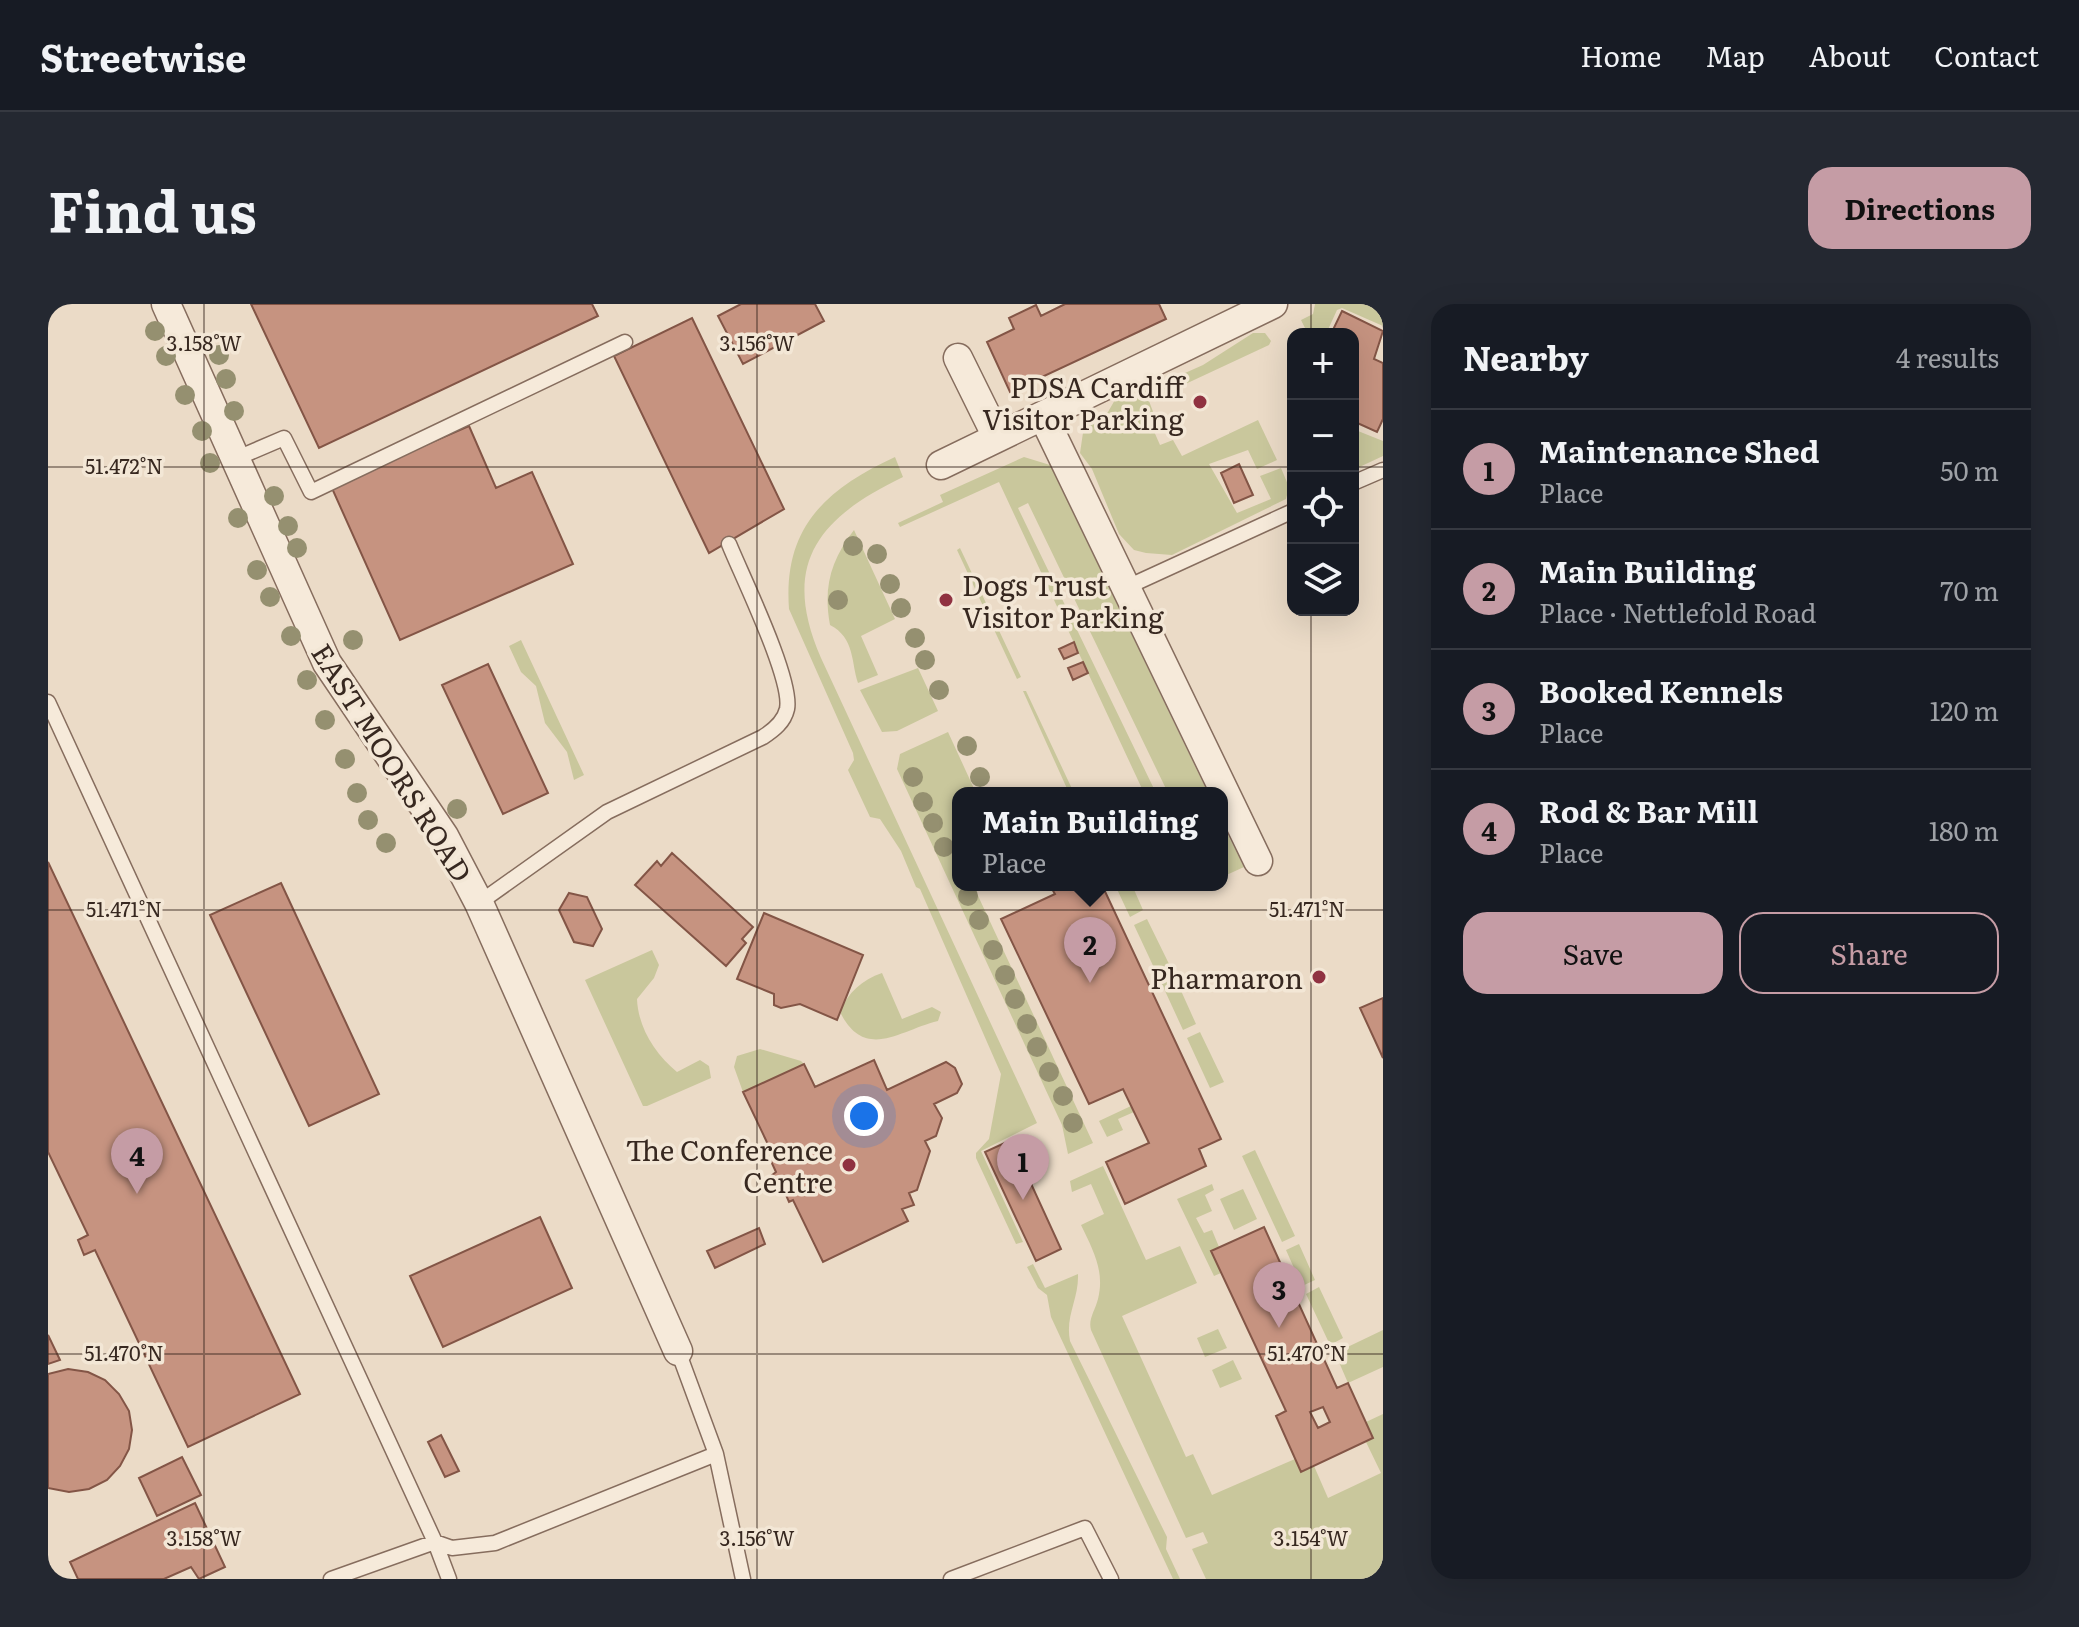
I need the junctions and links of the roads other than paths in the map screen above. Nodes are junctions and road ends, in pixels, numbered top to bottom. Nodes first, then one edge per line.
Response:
1 (166, 304) edge
2 (1273, 304) edge
3 (625, 342) dead end
4 (958, 358) dead end
5 (1043, 416) junction
6 (997, 437) junction
7 (235, 459) junction
8 (941, 465) dead end
9 (1383, 470) edge
10 (1359, 480) edge
11 (1287, 514) edge
12 (729, 544) dead end
13 (1125, 588) junction
14 (48, 702) edge
15 (1222, 787) edge
16 (1228, 799) edge
17 (1258, 861) dead end
18 (479, 903) junction
19 (678, 1351) joint
20 (716, 1454) junction
21 (435, 1542) junction
22 (331, 1579) edge
23 (449, 1579) edge
24 (743, 1579) edge
25 (951, 1579) edge
26 (1111, 1579) edge

1 - 7 street, EAST MOORS ROAD
2 - 5 street
3 - 7 lane
4 - 6 street
5 - 6 street
5 - 13 street
6 - 8 street
7 - 18 street, EAST MOORS ROAD
9 - 10 lane
11 - 13 lane
12 - 18 lane
13 - 15 street
14 - 21 lane
16 - 17 street
18 - 19 street, EAST MOORS ROAD
19 - 20 lane
20 - 21 lane
20 - 24 lane
21 - 22 lane
21 - 23 lane
25 - 26 lane

